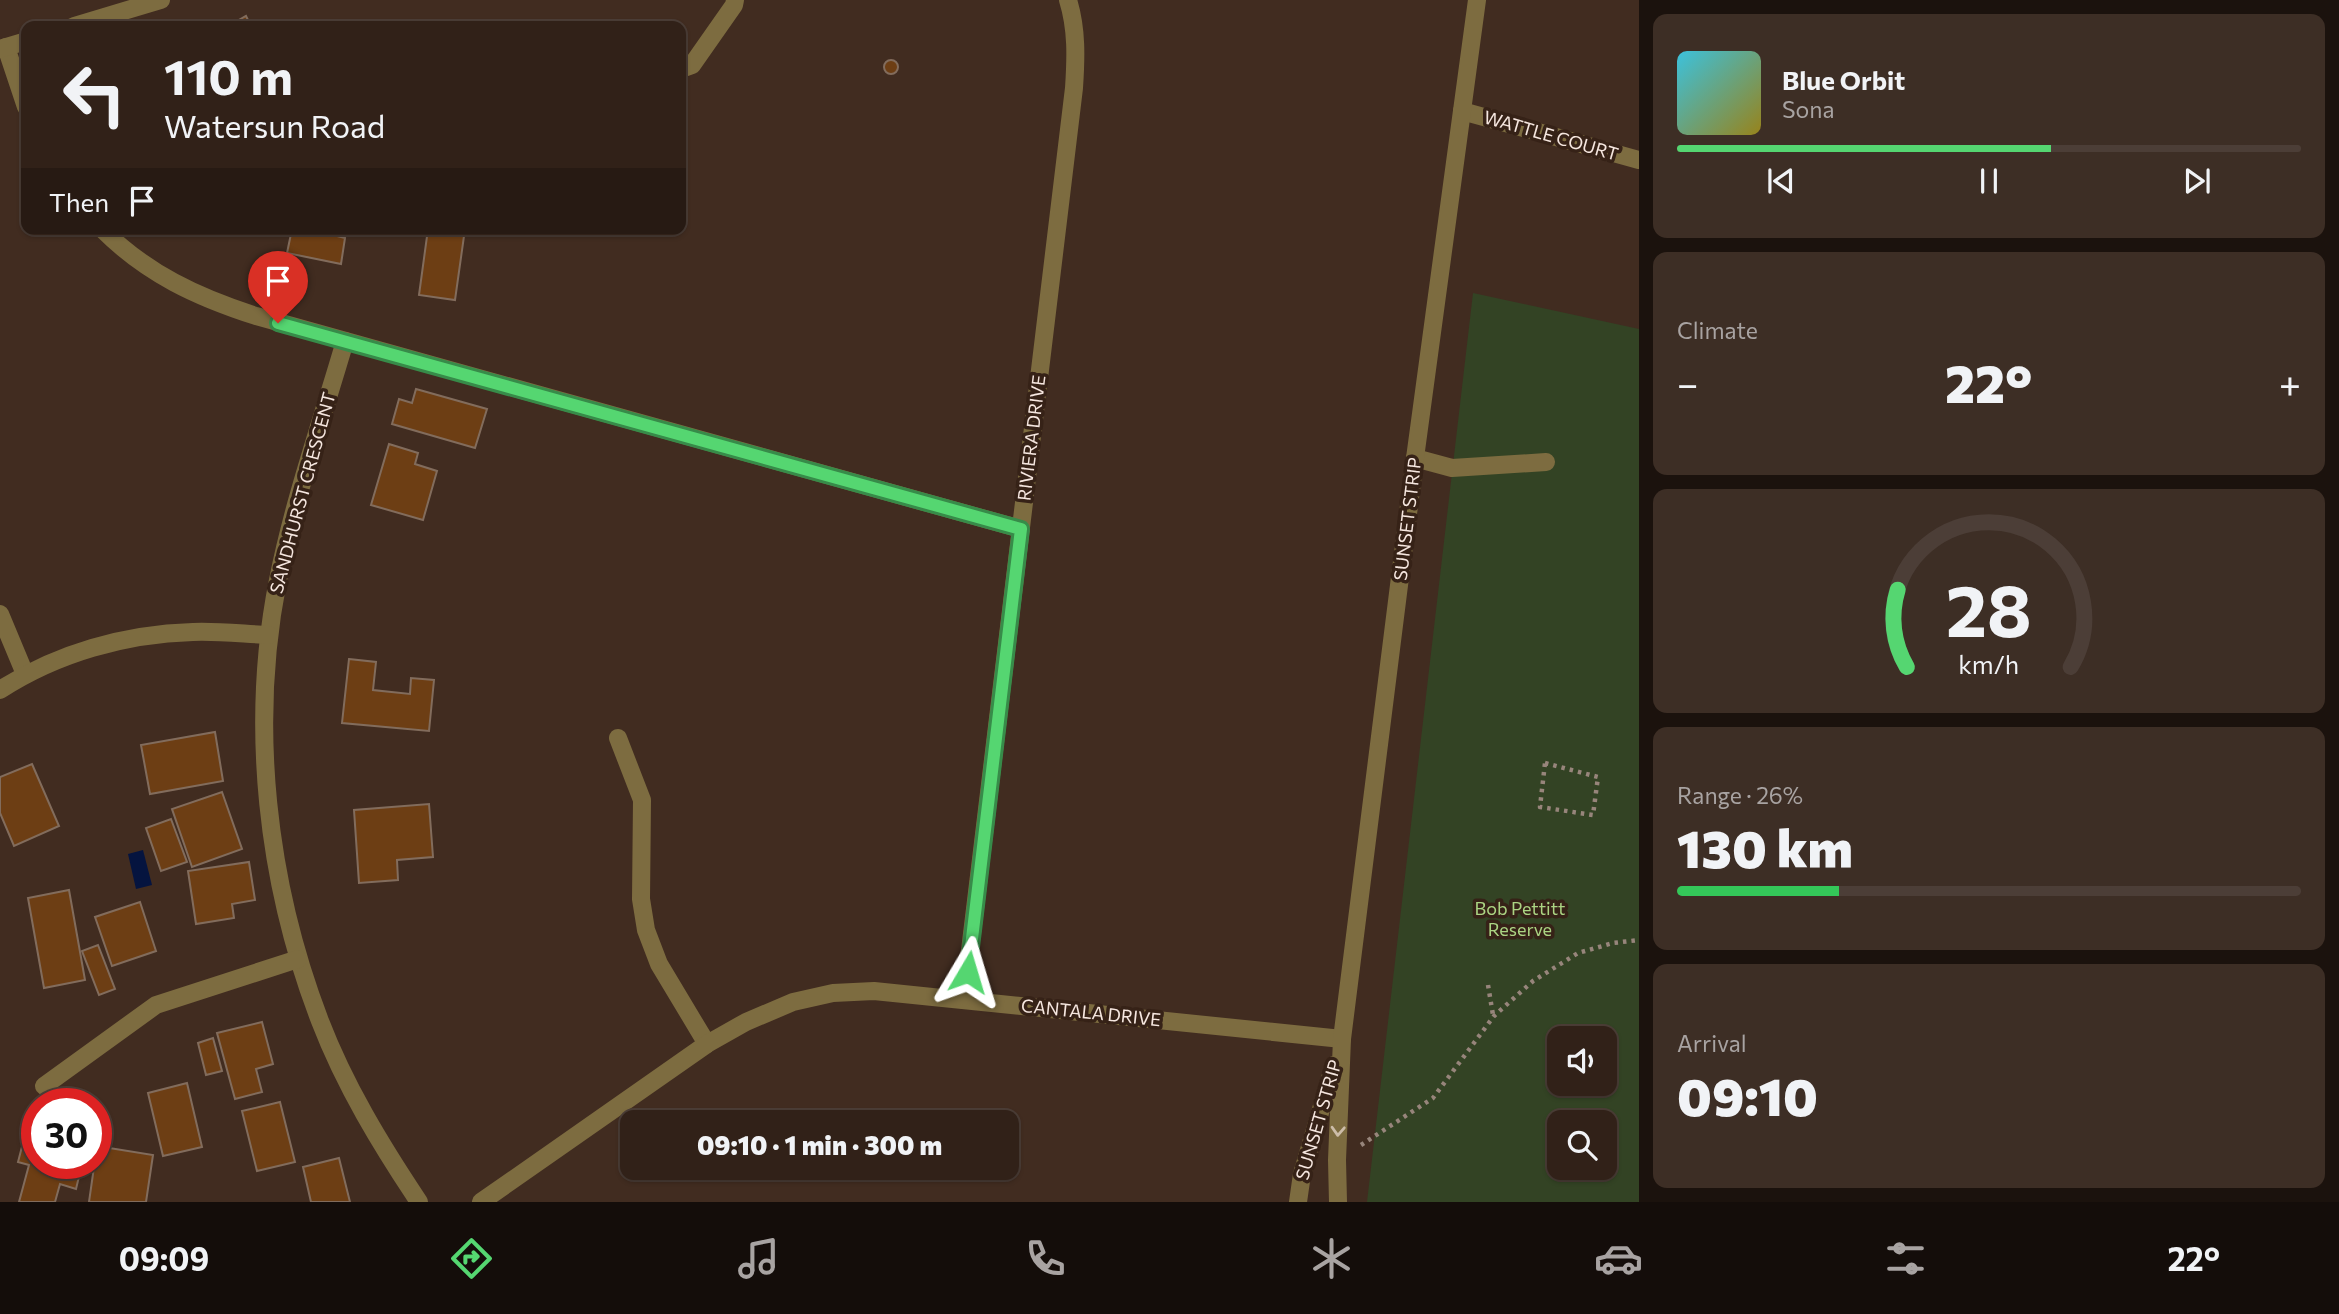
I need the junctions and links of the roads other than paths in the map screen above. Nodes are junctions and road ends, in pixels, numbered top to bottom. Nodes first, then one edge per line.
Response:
1 (161, 0) edge
2 (735, 0) edge
3 (1068, 0) edge
4 (1477, 0) edge
5 (91, 21) edge
6 (21, 43) edge
7 (3, 48) edge
8 (686, 67) edge
9 (21, 94) edge
10 (1462, 111) junction
11 (1639, 160) edge
12 (109, 235) edge
13 (345, 341) junction
14 (1415, 458) junction
15 (1546, 462) dead end
16 (1021, 529) junction
17 (0, 614) edge
18 (269, 635) junction
19 (25, 674) junction
20 (0, 690) edge
21 (618, 738) dead end
22 (298, 959) junction
23 (964, 1000) junction
24 (1342, 1039) junction
25 (707, 1044) junction
26 (44, 1086) dead end
27 (419, 1202) edge
28 (481, 1202) edge
29 (1298, 1202) edge
30 (1338, 1202) edge

1 - 5 street
2 - 8 street
3 - 16 street, RIVIERA DRIVE
4 - 10 street, SUNSET STRIP
6 - 7 street
7 - 9 street
10 - 11 street, WATTLE COURT
10 - 14 street, SUNSET STRIP
12 - 13 street
13 - 16 street
13 - 18 street, SANDHURST CRESCENT
14 - 15 street
14 - 24 street, SUNSET STRIP
16 - 23 street, RIVIERA DRIVE
17 - 19 street
18 - 19 street
18 - 22 street, SANDHURST CRESCENT
19 - 20 street
21 - 25 street
22 - 26 street
22 - 27 street, SANDHURST CRESCENT
23 - 24 street, CANTALA DRIVE
23 - 25 street, CANTALA DRIVE
24 - 29 street, SUNSET STRIP
24 -> 30 street, SUNSET STRIP
25 - 28 street, CANTALA DRIVE

